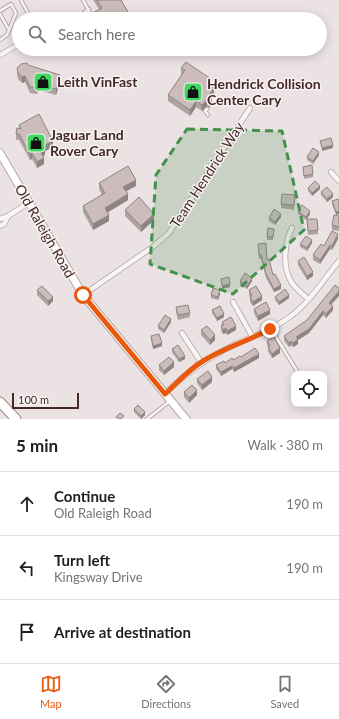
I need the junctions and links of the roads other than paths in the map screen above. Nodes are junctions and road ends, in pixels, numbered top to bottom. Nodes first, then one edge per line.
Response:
1 (21, 0) edge
2 (83, 0) edge
3 (0, 11) edge
4 (16, 12) edge
5 (26, 12) edge
6 (88, 12) edge
7 (0, 14) edge
8 (12, 23) edge
9 (9, 30) junction
10 (0, 40) edge
11 (12, 48) edge
12 (0, 55) edge
13 (212, 101) edge
14 (217, 103) dead end
15 (250, 108) dead end
16 (207, 110) dead end
17 (208, 115) dead end
18 (0, 153) edge
19 (331, 172) dead end
20 (339, 181) edge
21 (28, 203) junction
22 (8, 216) junction
23 (0, 219) edge
24 (0, 226) edge
25 (292, 228) dead end
26 (339, 261) edge
27 (83, 295) junction
28 (308, 298) junction
29 (233, 302) dead end
30 (270, 329) junction
31 (182, 333) dead end
32 (252, 336) junction
33 (201, 362) junction
34 (297, 371) dead end
35 (165, 394) junction
36 (170, 401) junction
37 (0, 402) edge
38 (16, 419) edge
39 (147, 419) edge
40 (186, 419) edge

1 - 5 lane
2 - 6 lane
3 - 4 lane
7 - 9 lane
8 - 9 lane
9 - 10 lane
11 - 12 street
13 - 14 lane
15 - 27 street, Team Hendrick Way
16 - 17 lane
18 - 21 street, Old Raleigh Road
19 - 20 street
21 - 22 street
21 - 27 street, Old Raleigh Road
22 - 23 street
22 - 24 street
25 - 28 street
26 - 28 street
27 - 35 street, Old Raleigh Road
28 - 30 street
29 - 32 street
30 - 32 street
30 - 34 lane
31 - 33 street
32 - 33 street
33 - 35 street
35 - 36 street, Old Raleigh Road
36 - 39 lane
36 - 40 street, Old Raleigh Road
37 - 38 highway

